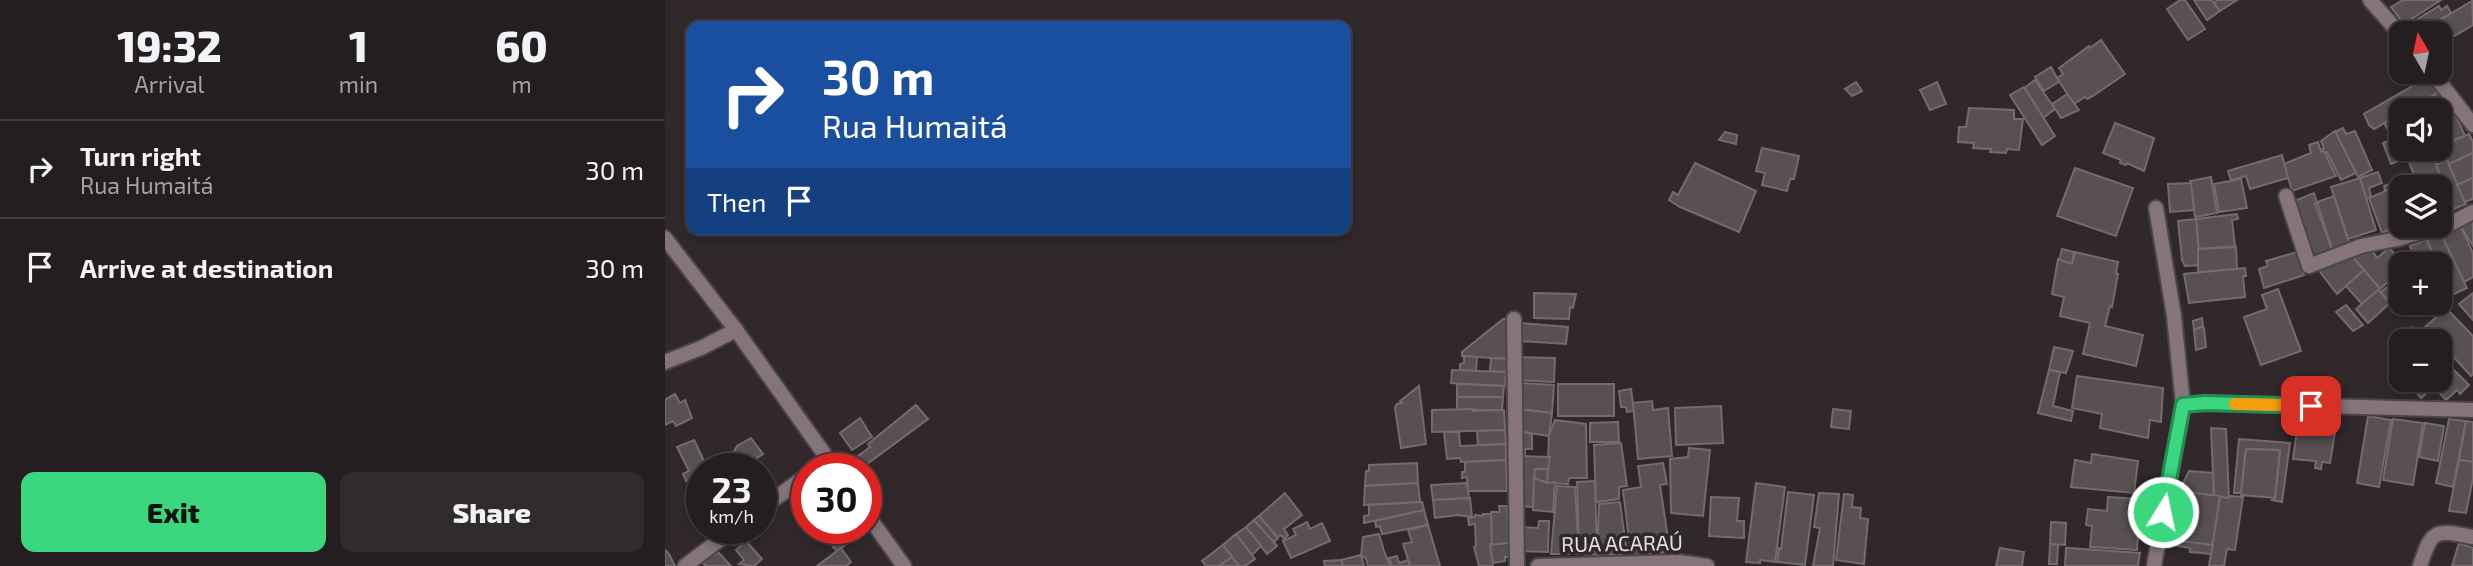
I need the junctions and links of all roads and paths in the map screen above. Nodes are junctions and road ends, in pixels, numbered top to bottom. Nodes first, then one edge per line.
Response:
1 (2370, 0) edge
2 (2389, 21) edge
3 (2441, 84) edge
4 (2473, 125) edge
5 (2286, 196) dead end
6 (2156, 208) dead end
7 (2473, 212) edge
8 (665, 238) edge
9 (1514, 319) dead end
10 (736, 330) junction
11 (665, 362) edge
12 (2183, 405) junction
13 (2472, 410) edge
14 (823, 453) edge
15 (882, 535) edge
16 (2473, 537) edge
17 (714, 544) edge
18 (685, 566) edge
19 (904, 566) edge
20 (1517, 566) edge
21 (1538, 566) edge
22 (1707, 566) edge
23 (2154, 566) edge
24 (2420, 566) edge

1 - 2 street
3 - 4 street
5 - 7 street
6 - 12 street
8 - 10 street
9 - 20 street
10 - 11 street
10 - 14 street
12 - 13 street
12 - 23 street
15 - 19 street
16 - 24 street
17 - 18 street
21 - 22 street, RUA ACARAÚ

